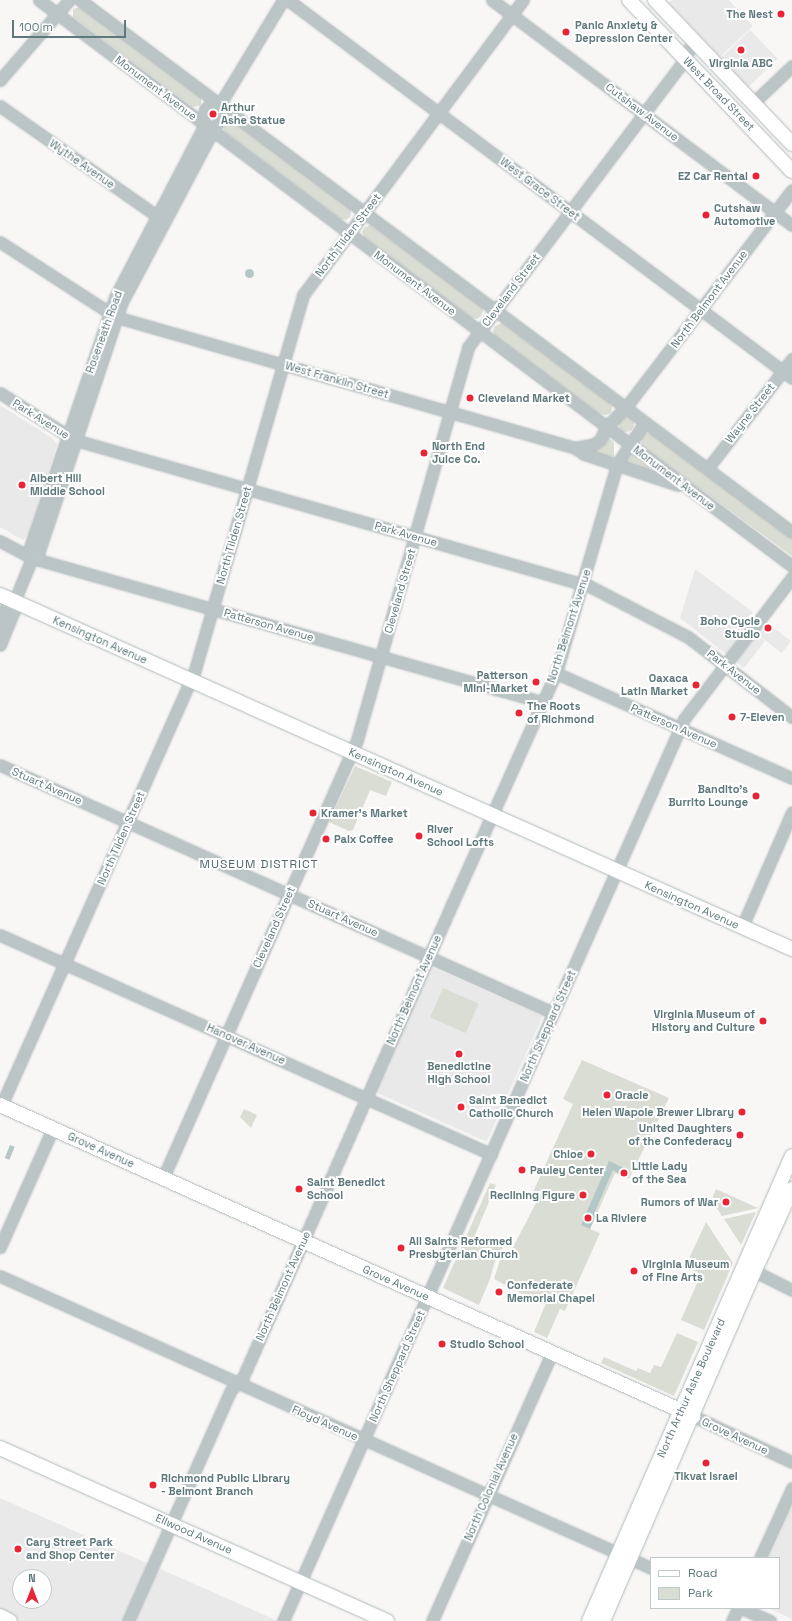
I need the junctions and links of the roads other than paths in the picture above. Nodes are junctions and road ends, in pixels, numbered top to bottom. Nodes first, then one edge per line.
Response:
1 (38, 0) edge
2 (69, 0) edge
3 (80, 0) edge
4 (283, 0) edge
5 (288, 0) edge
6 (492, 0) edge
7 (523, 0) edge
8 (629, 0) edge
9 (656, 0) edge
10 (58, 13) junction
11 (512, 15) junction
12 (693, 40) junction
13 (685, 59) junction
14 (792, 66) edge
15 (0, 80) edge
16 (754, 103) junction
17 (220, 104) junction
18 (0, 106) edge
19 (439, 113) junction
20 (644, 113) junction
21 (208, 128) junction
22 (792, 144) edge
23 (792, 171) edge
24 (792, 190) edge
25 (366, 212) junction
26 (570, 212) junction
27 (776, 212) junction
28 (161, 219) junction
29 (792, 225) edge
30 (349, 234) junction
31 (0, 242) edge
32 (496, 310) junction
33 (701, 310) junction
34 (113, 315) junction
35 (480, 332) junction
36 (792, 359) edge
37 (282, 365) junction
38 (783, 371) junction
39 (792, 378) edge
40 (0, 393) edge
41 (626, 407) junction
42 (450, 412) junction
43 (646, 422) junction
44 (606, 427) junction
45 (72, 438) junction
46 (629, 444) junction
47 (575, 448) junction
48 (617, 464) junction
49 (708, 468) junction
50 (247, 489) junction
51 (689, 489) junction
52 (792, 532) edge
53 (415, 536) junction
54 (0, 540) edge
55 (32, 558) junction
56 (792, 566) edge
57 (792, 577) edge
58 (583, 584) junction
59 (0, 595) edge
60 (14, 602) junction
61 (213, 609) junction
62 (0, 622) edge
63 (0, 645) edge
64 (381, 657) junction
65 (725, 665) junction
66 (556, 673) junction
67 (191, 680) junction
68 (542, 702) junction
69 (792, 717) edge
70 (680, 728) junction
71 (352, 752) junction
72 (0, 766) edge
73 (792, 778) edge
74 (792, 812) edge
75 (492, 815) junction
76 (128, 822) junction
77 (617, 871) junction
78 (289, 894) junction
79 (742, 927) junction
80 (0, 935) edge
81 (792, 950) edge
82 (429, 957) junction
83 (65, 964) junction
84 (554, 1011) junction
85 (226, 1036) junction
86 (366, 1098) junction
87 (1, 1105) edge
88 (53, 1128) junction
89 (491, 1154) junction
90 (792, 1156) edge
91 (163, 1178) junction
92 (792, 1189) edge
93 (303, 1241) junction
94 (0, 1247) edge
95 (750, 1268) junction
96 (0, 1276) edge
97 (792, 1290) edge
98 (428, 1297) junction
99 (552, 1353) junction
100 (238, 1383) junction
101 (687, 1414) junction
102 (364, 1440) junction
103 (0, 1448) edge
104 (792, 1462) edge
105 (792, 1488) edge
106 (487, 1495) junction
107 (171, 1524) junction
108 (624, 1556) junction
109 (760, 1557) edge
110 (650, 1568) edge
111 (300, 1583) junction
112 (738, 1609) edge
113 (743, 1609) edge
114 (0, 1616) edge
115 (10, 1621) edge
116 (128, 1621) edge
117 (283, 1621) edge
118 (388, 1621) edge
119 (432, 1621) edge
120 (589, 1621) edge
121 (602, 1621) edge
122 (732, 1621) edge
123 (770, 1621) edge

1 - 10 street, Monument Avenue
2 - 10 street
3 - 17 street
4 - 17 street, Roseneath Road
5 - 19 street, West Grace Street
6 - 11 street, Cutshaw Avenue
7 - 11 street, North Tilden Street
8 - 13 main road, West Broad Street
9 - 12 main road, West Broad Street
10 - 15 street
10 - 21 street, Monument Avenue
11 - 19 street, North Tilden Street
11 - 20 street, Cutshaw Avenue
12 - 13 street, Cleveland Street
12 - 16 main road, West Broad Street
13 - 20 street, Cleveland Street
13 - 23 main road, West Broad Street
14 - 16 street
16 - 22 main road, West Broad Street
17 - 21 street, Roseneath Road
17 - 21 street, Roseneath Road
17 - 25 street
18 - 28 street, Wythe Avenue
19 - 25 street, North Tilden Street
19 - 26 street, West Grace Street
20 - 26 street, Cleveland Street
20 - 27 street, Cutshaw Avenue
21 - 28 street, Roseneath Road
21 - 30 street, Monument Avenue
24 - 27 street, North Belmont Avenue
25 - 30 street, North Tilden Street
25 - 32 street
26 - 32 street, Cleveland Street
26 - 33 street, West Grace Street
27 - 29 street, Cutshaw Avenue
27 - 33 street, North Belmont Avenue
28 - 34 street, Roseneath Road
30 - 35 street, Monument Avenue
30 - 37 street, North Tilden Street
31 - 34 street, West Franklin Street
32 - 35 street, Cleveland Street
32 - 41 street
33 - 38 street, West Grace Street
33 - 41 street, North Belmont Avenue
34 - 37 street, West Franklin Street
34 - 45 street, Roseneath Road
35 - 42 street, Cleveland Street
35 - 44 street, Monument Avenue
36 - 38 street, Wayne Street
37 - 42 street, West Franklin Street
37 - 50 street, North Tilden Street
38 - 39 street, West Grace Street
38 - 49 street, Wayne Street
40 - 45 street, Park Avenue
41 - 43 street
41 - 44 street, North Belmont Avenue
42 - 47 street, West Franklin Street
42 - 53 street, Cleveland Street
43 - 46 street, North Belmont Avenue
43 - 49 street
44 - 46 street, Monument Avenue
44 - 47 street, North Belmont Avenue
45 - 50 street, Park Avenue
45 - 55 street, Roseneath Road
46 - 48 street, North Belmont Avenue
46 - 51 street, Monument Avenue
47 - 48 street, West Franklin Street
48 - 51 street, West Franklin Street
48 - 58 street, North Belmont Avenue
49 - 52 street
50 - 53 street, Park Avenue
50 - 61 street, North Tilden Street
51 - 56 street, Monument Avenue
53 - 58 street, Park Avenue
53 - 64 street, Cleveland Street
54 - 55 street, Patterson Avenue
55 - 60 street, Roseneath Road
55 - 61 street, Patterson Avenue
57 - 65 street, North Sheppard Street
58 - 65 street, Park Avenue
58 - 66 street, North Belmont Avenue
59 - 60 main road, Kensington Avenue
60 - 62 street, Roseneath Road
60 - 63 street, Roseneath Road
60 - 67 main road, Kensington Avenue
61 - 64 street, Patterson Avenue
61 - 67 street, North Tilden Street
64 - 68 street, Patterson Avenue
64 - 71 street, Cleveland Street
65 - 69 street, Park Avenue
65 - 70 street, North Sheppard Street
66 - 68 street, North Belmont Avenue
66 - 70 street, Patterson Avenue
67 - 71 main road, Kensington Avenue
67 - 76 street, North Tilden Street
68 - 75 street, North Belmont Avenue
70 - 73 street, Patterson Avenue
70 - 77 street, North Sheppard Street
71 - 75 main road, Kensington Avenue
71 - 78 street, Cleveland Street
72 - 76 street, Stuart Avenue
74 - 79 street
75 - 77 main road, Kensington Avenue
75 - 82 street, North Belmont Avenue
76 - 78 street, Stuart Avenue
76 - 83 street, North Tilden Street
77 - 79 main road, Kensington Avenue
77 - 84 street, North Sheppard Street
78 - 82 street, Stuart Avenue
78 - 85 street, Cleveland Street
79 - 81 main road, Kensington Avenue
80 - 83 street, Hanover Avenue
82 - 84 street, Stuart Avenue
82 - 86 street, North Belmont Avenue
83 - 85 street, Hanover Avenue
83 - 87 street, North Tilden Street
84 - 89 street, North Sheppard Street
85 - 86 street, Hanover Avenue
85 - 91 street, Cleveland Street
86 - 89 street, Hanover Avenue
86 - 93 street, North Belmont Avenue
87 - 88 main road, Grove Avenue
88 - 91 main road, Grove Avenue
88 - 94 street
89 - 98 street, North Sheppard Street
90 - 95 main road, North Arthur Ashe Boulevard
91 - 93 main road, Grove Avenue
92 - 95 main road, North Arthur Ashe Boulevard
93 - 98 main road, Grove Avenue
93 - 100 street, North Belmont Avenue
95 - 97 street
95 - 101 main road, North Arthur Ashe Boulevard
96 - 100 street, Floyd Avenue
98 - 99 main road, Grove Avenue
98 - 102 street, North Sheppard Street
99 - 101 main road, Grove Avenue
99 - 106 street, North Colonial Avenue
100 - 102 street, Floyd Avenue
100 - 107 street, North Belmont Avenue
101 - 104 street, Grove Avenue
101 - 108 main road, North Arthur Ashe Boulevard
102 - 106 street, Floyd Avenue
102 - 111 street, North Sheppard Street
103 - 107 main road, Ellwood Avenue
105 - 109 street
106 - 108 street, Floyd Avenue
106 - 119 street, North Colonial Avenue
107 - 111 main road, Ellwood Avenue
107 - 116 street, North Belmont Avenue
108 - 110 street, Floyd Avenue
108 - 120 main road, North Arthur Ashe Boulevard
108 - 121 main road, North Arthur Ashe Boulevard
111 - 117 street, North Sheppard Street
111 - 118 main road, Ellwood Avenue
112 - 122 street
113 - 123 street
114 - 115 main road

